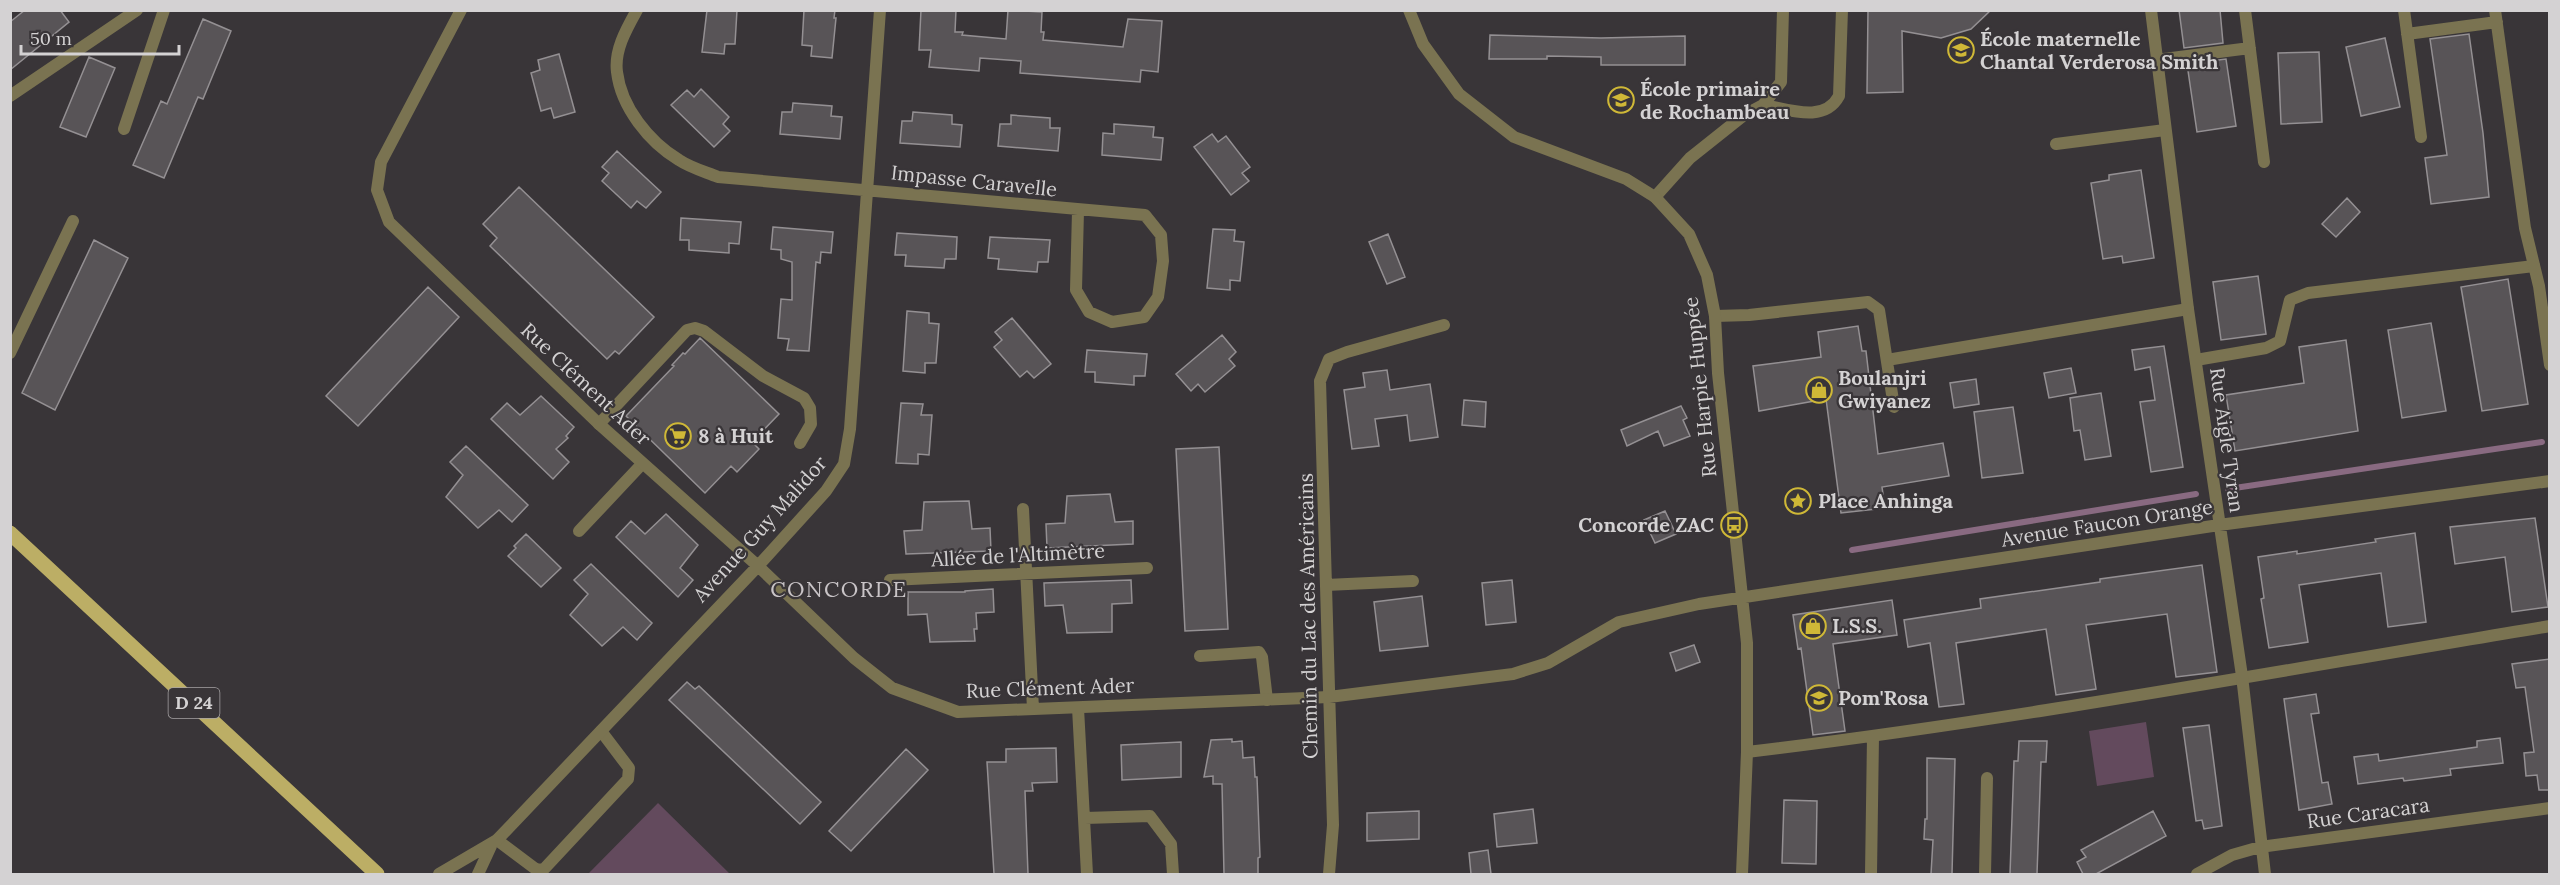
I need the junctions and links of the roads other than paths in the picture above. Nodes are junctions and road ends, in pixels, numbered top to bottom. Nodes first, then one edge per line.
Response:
1 (137, 10) edge
2 (164, 10) edge
3 (461, 10) edge
4 (637, 10) edge
5 (880, 10) edge
6 (1409, 10) edge
7 (1783, 10) edge
8 (1842, 10) edge
9 (2151, 10) edge
10 (2245, 10) edge
11 (2404, 10) edge
12 (2496, 16) edge
13 (2407, 34) junction
14 (2250, 48) junction
15 (2157, 60) junction
16 (10, 96) edge
17 (1762, 105) junction
18 (124, 129) dead end
19 (2164, 130) junction
20 (2421, 136) dead end
21 (2056, 144) dead end
22 (2264, 162) dead end
23 (866, 190) junction
24 (1655, 197) junction
25 (1078, 211) junction
26 (73, 221) dead end
27 (2534, 266) junction
28 (2188, 309) junction
29 (1715, 316) junction
30 (1444, 325) dead end
31 (10, 353) edge
32 (1887, 360) junction
33 (2196, 360) junction
34 (2550, 365) edge
35 (1894, 407) dead end
36 (599, 424) junction
37 (800, 443) dead end
38 (642, 464) junction
39 (2550, 481) edge
40 (1023, 509) dead end
41 (2219, 525) junction
42 (579, 531) dead end
43 (10, 533) edge
44 (758, 566) junction
45 (1147, 568) dead end
46 (1026, 575) junction
47 (891, 580) dead end
48 (1413, 581) dead end
49 (1326, 585) junction
50 (1743, 598) junction
51 (2550, 626) edge
52 (1200, 656) dead end
53 (2242, 676) junction
54 (1329, 697) junction
55 (1267, 699) junction
56 (1078, 708) junction
57 (1033, 709) junction
58 (601, 731) junction
59 (1873, 737) junction
60 (1747, 752) junction
61 (1987, 778) dead end
62 (2550, 808) edge
63 (1085, 818) junction
64 (494, 843) junction
65 (2260, 847) junction
66 (377, 874) edge
67 (439, 874) edge
68 (478, 874) edge
69 (1087, 874) edge
70 (1173, 874) edge
71 (1329, 874) edge
72 (1742, 874) edge
73 (1871, 874) edge
74 (1985, 874) edge
75 (2197, 874) edge
76 (2265, 874) edge

1 - 16 street
2 - 18 street
3 - 36 street, Rue Clément Ader
4 - 23 street, Impasse Caravelle
5 - 23 street, Avenue Guy Malidor
6 - 24 street, Rue Harpie Huppée
7 - 17 street
8 - 17 street
9 - 15 street, Rue Aigle Tyran
10 - 14 street
11 - 13 street
12 - 13 street
12 - 27 street
13 - 20 street
14 - 15 street
14 - 22 street
15 - 19 street, Rue Aigle Tyran
17 - 24 street
19 - 21 street
19 - 28 street, Rue Aigle Tyran
23 - 25 street, Impasse Caravelle
23 - 44 street, Avenue Guy Malidor
24 - 29 street, Rue Harpie Huppée
25 - 25 street, Impasse Caravelle
26 - 31 street
27 - 33 street
27 - 34 street
28 - 32 street
28 - 33 street, Rue Aigle Tyran
29 - 32 street
29 - 50 street, Rue Harpie Huppée
30 - 49 street, Chemin du Lac des Américains
32 - 35 street
33 - 41 street, Rue Aigle Tyran
36 - 37 street
36 - 38 street, Rue Clément Ader
38 - 42 street
38 - 44 street, Rue Clément Ader
39 - 41 street, Avenue Faucon Orange
40 - 46 street
41 - 50 street, Avenue Faucon Orange
41 - 53 street, Rue Aigle Tyran
43 - 66 main road, D 24
44 - 57 street, Rue Clément Ader
44 - 58 street, Avenue Guy Malidor
45 - 46 street, Allée de l'Altimètre
46 - 47 street, Allée de l'Altimètre
46 - 57 street
48 - 49 street
49 - 54 street, Chemin du Lac des Américains
50 - 54 street, Rue Clément Ader
50 - 60 street, Rue Harpie Huppée
51 - 53 street
52 - 55 street
53 - 59 street
53 - 65 street, Rue Aigle Tyran
54 - 55 street, Rue Clément Ader
54 - 71 street, Chemin du Lac des Américains
55 - 56 street, Rue Clément Ader
56 - 57 street, Rue Clément Ader
56 - 63 street
58 - 64 street, Avenue Guy Malidor
58 - 64 street
59 - 60 street
59 - 73 street
60 - 72 street, Rue Harpie Huppée
61 - 74 street
62 - 65 street, Rue Caracara
63 - 69 street
63 - 70 street
64 - 67 street, Avenue Guy Malidor
64 - 68 street, Avenue Guy Malidor
65 - 75 street, Rue Caracara
65 - 76 street, Rue Aigle Tyran

